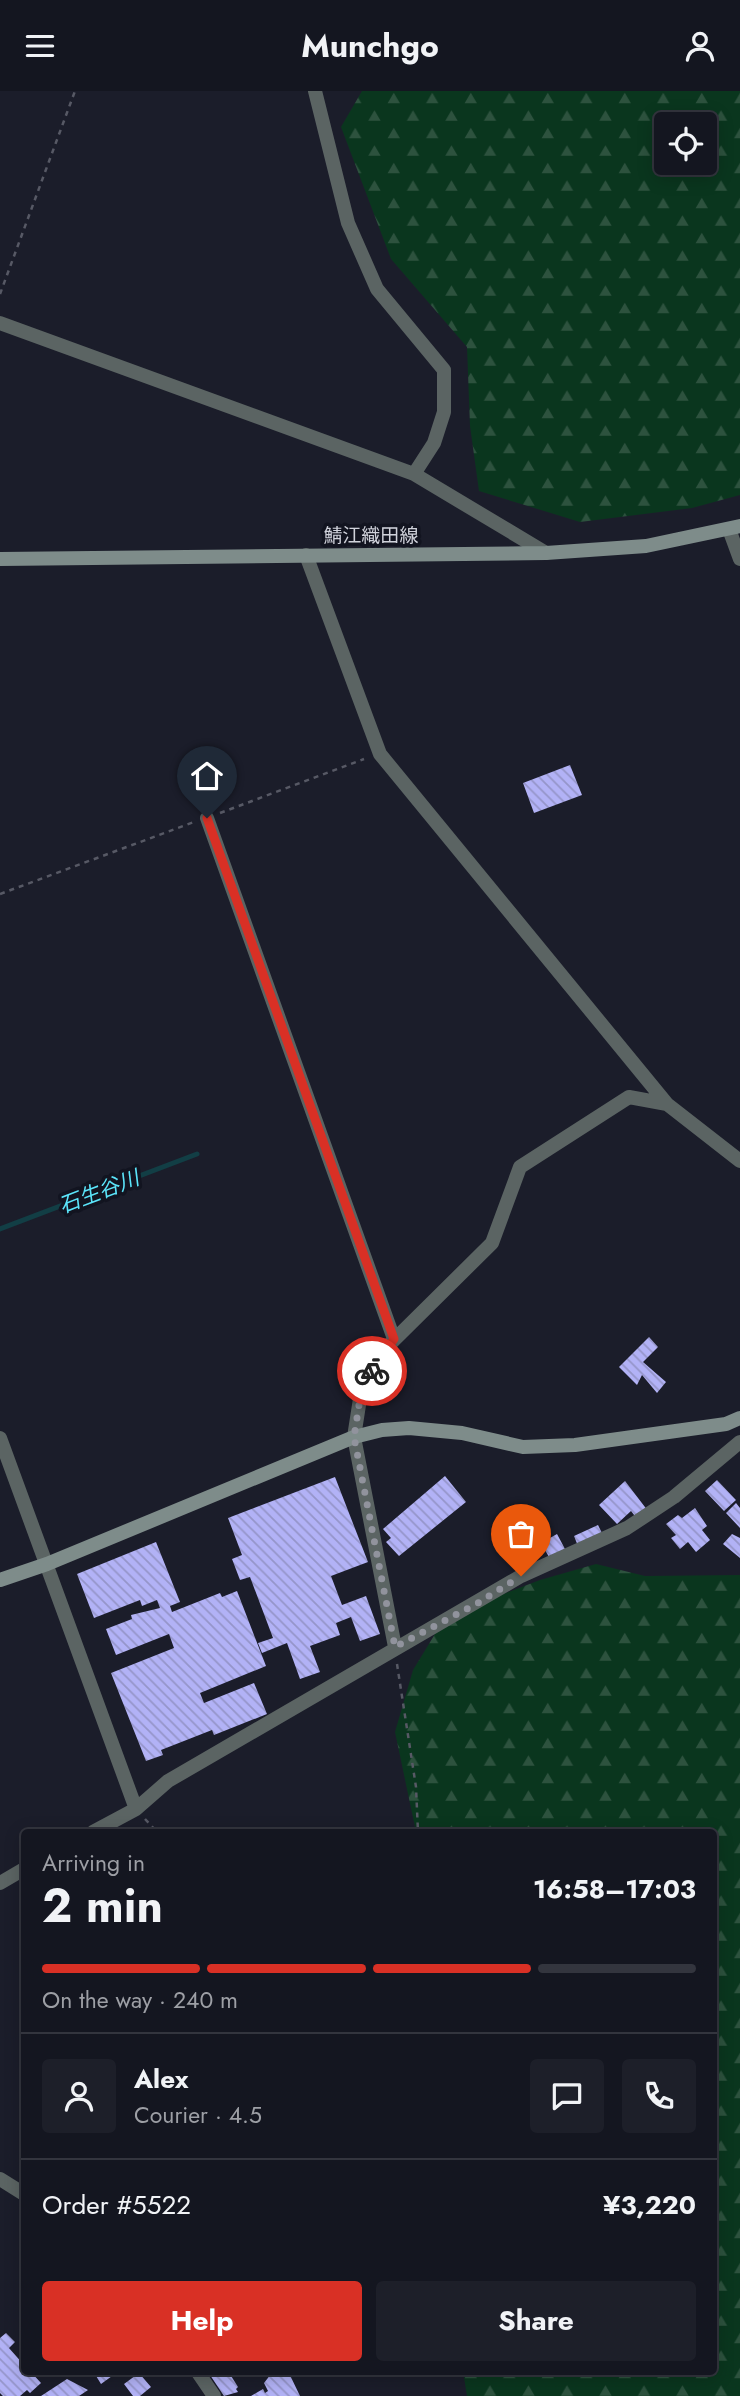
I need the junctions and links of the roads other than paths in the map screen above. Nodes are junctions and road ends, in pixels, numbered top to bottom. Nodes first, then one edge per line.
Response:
1 (315, 91) edge
2 (0, 323) edge
3 (414, 474) junction
4 (734, 527) edge
5 (546, 553) junction
6 (306, 555) junction
7 (0, 559) edge
8 (740, 559) edge
9 (207, 818) road end
10 (667, 1104) junction
11 (740, 1161) edge
12 (394, 1339) junction
13 (740, 1418) edge
14 (354, 1437) junction
15 (0, 1438) edge
16 (740, 1441) edge
17 (47, 1564) junction
18 (0, 1580) edge
19 (395, 1647) junction
20 (136, 1809) junction
21 (99, 1829) edge
22 (21, 1871) edge
23 (0, 1883) edge
24 (0, 2179) edge
25 (21, 2192) edge
26 (200, 2375) edge
27 (214, 2396) edge

1 - 3 street
2 - 3 street
3 - 5 street
4 - 5 street, 鯖江織田線
4 - 8 street
5 - 6 street, 鯖江織田線
6 - 7 street, 鯖江織田線
6 - 10 street
9 - 12 street
10 - 11 street
10 - 12 street
12 - 14 street
13 - 14 street
14 - 17 street
14 - 19 street
15 - 17 street
16 - 19 street
17 - 18 street
17 - 20 street
19 - 20 street
20 - 21 street
22 - 23 street
24 - 25 street
26 - 27 street

